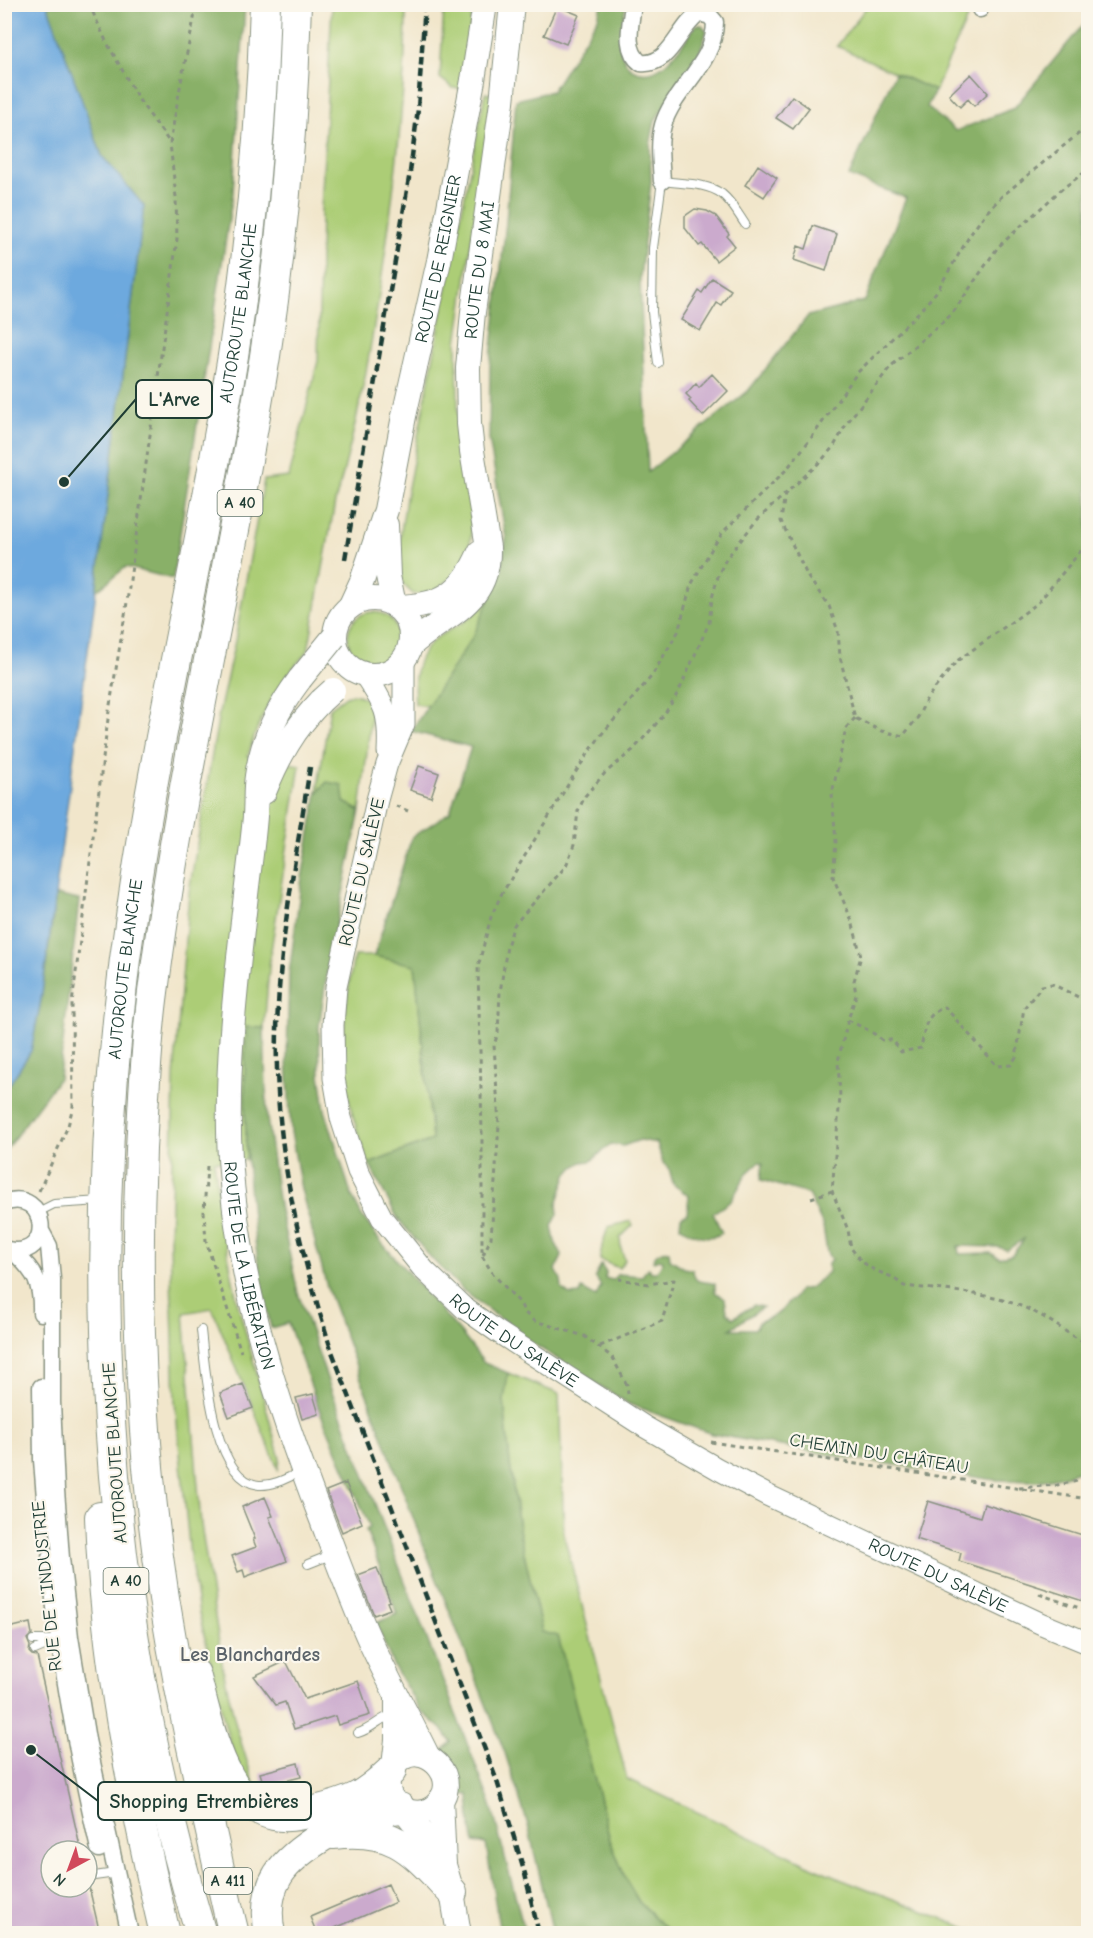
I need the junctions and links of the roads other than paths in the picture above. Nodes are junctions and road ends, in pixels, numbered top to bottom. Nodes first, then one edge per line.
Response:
1 (264, 4) edge
2 (296, 4) edge
3 (485, 4) edge
4 (512, 4) edge
5 (633, 4) edge
6 (662, 181) junction
7 (746, 224) dead end
8 (658, 363) dead end
9 (386, 510) junction
10 (486, 535) junction
11 (395, 606) junction
12 (349, 607) junction
13 (337, 646) junction
14 (407, 652) junction
15 (363, 674) junction
16 (387, 764) junction
17 (256, 812) junction
18 (4, 1203) edge
19 (35, 1209) junction
20 (106, 1211) junction
21 (41, 1231) junction
22 (9, 1250) edge
23 (201, 1329) dead end
24 (303, 1471) junction
25 (155, 1532) junction
26 (335, 1554) junction
27 (308, 1563) dead end
28 (64, 1639) junction
29 (1089, 1643) edge
30 (34, 1645) dead end
31 (397, 1704) junction
32 (358, 1733) dead end
33 (428, 1757) junction
34 (392, 1769) junction
35 (441, 1799) junction
36 (402, 1809) junction
37 (210, 1828) junction
38 (324, 1835) junction
39 (111, 1874) junction
40 (99, 1876) edge
41 (448, 1879) junction
42 (119, 1934) edge
43 (130, 1934) edge
44 (165, 1934) edge
45 (201, 1934) edge
46 (234, 1934) edge
47 (246, 1934) edge
48 (270, 1934) edge
49 (459, 1934) edge

1 - 20 highway, AUTOROUTE BLANCHE / A 40
2 - 25 highway, AUTOROUTE BLANCHE / A 40
3 - 9 main road, ROUTE DE REIGNIER
4 - 10 main road, ROUTE DU 8 MAI
5 - 6 street
6 - 7 lane
6 - 8 lane
9 - 11 main road, ROUTE DE REIGNIER
9 - 12 main road, ROUTE DE REIGNIER
10 - 11 main road
10 - 14 main road, ROUTE DU 8 MAI
11 - 12 main road
11 - 14 main road
12 - 13 main road
13 - 15 main road
13 - 17 main road, ROUTE DE LA LIBÉRATION, bridge
14 - 15 main road
14 - 16 street, ROUTE DU SALÈVE
15 - 16 street, ROUTE DU SALÈVE
15 - 17 main road, ROUTE DE LA LIBÉRATION, bridge
16 - 29 street, ROUTE DU SALÈVE
17 - 24 main road, ROUTE DE LA LIBÉRATION
18 - 19 street
19 - 20 lane
19 - 21 street, RUE DE L'INDUSTRIE
20 - 44 highway
20 - 45 highway, AUTOROUTE BLANCHE / A 40
21 - 22 street, RUE DE L'INDUSTRIE
21 - 28 street, RUE DE L'INDUSTRIE
22 - 28 street, RUE DE L'INDUSTRIE
23 - 24 lane
24 - 26 main road, ROUTE DE LA LIBÉRATION
25 - 34 highway
25 - 37 highway, AUTOROUTE BLANCHE / A 40
26 - 27 lane
26 - 31 main road, ROUTE DE LA LIBÉRATION
28 - 30 lane
28 - 39 street, RUE DE L'INDUSTRIE
31 - 32 lane
31 - 33 main road, ROUTE DE LA LIBÉRATION
31 - 34 main road, ROUTE DE LA LIBÉRATION
33 - 34 main road
33 - 35 main road, ROUTE DE LA LIBÉRATION
34 - 36 main road, ROUTE DE LA LIBÉRATION
35 - 36 main road
35 - 41 main road, ROUTE DE LA LIBÉRATION
36 - 38 highway
36 - 41 main road, ROUTE DE LA LIBÉRATION
37 - 46 highway, AUTOROUTE BLANCHE / A 40
37 - 47 highway, A 411
38 - 41 highway
38 - 48 highway
39 - 40 lane
39 - 42 street, RUE DE L'INDUSTRIE
39 - 43 street, RUE DE L'INDUSTRIE
41 - 49 main road, ROUTE DE LA LIBÉRATION

